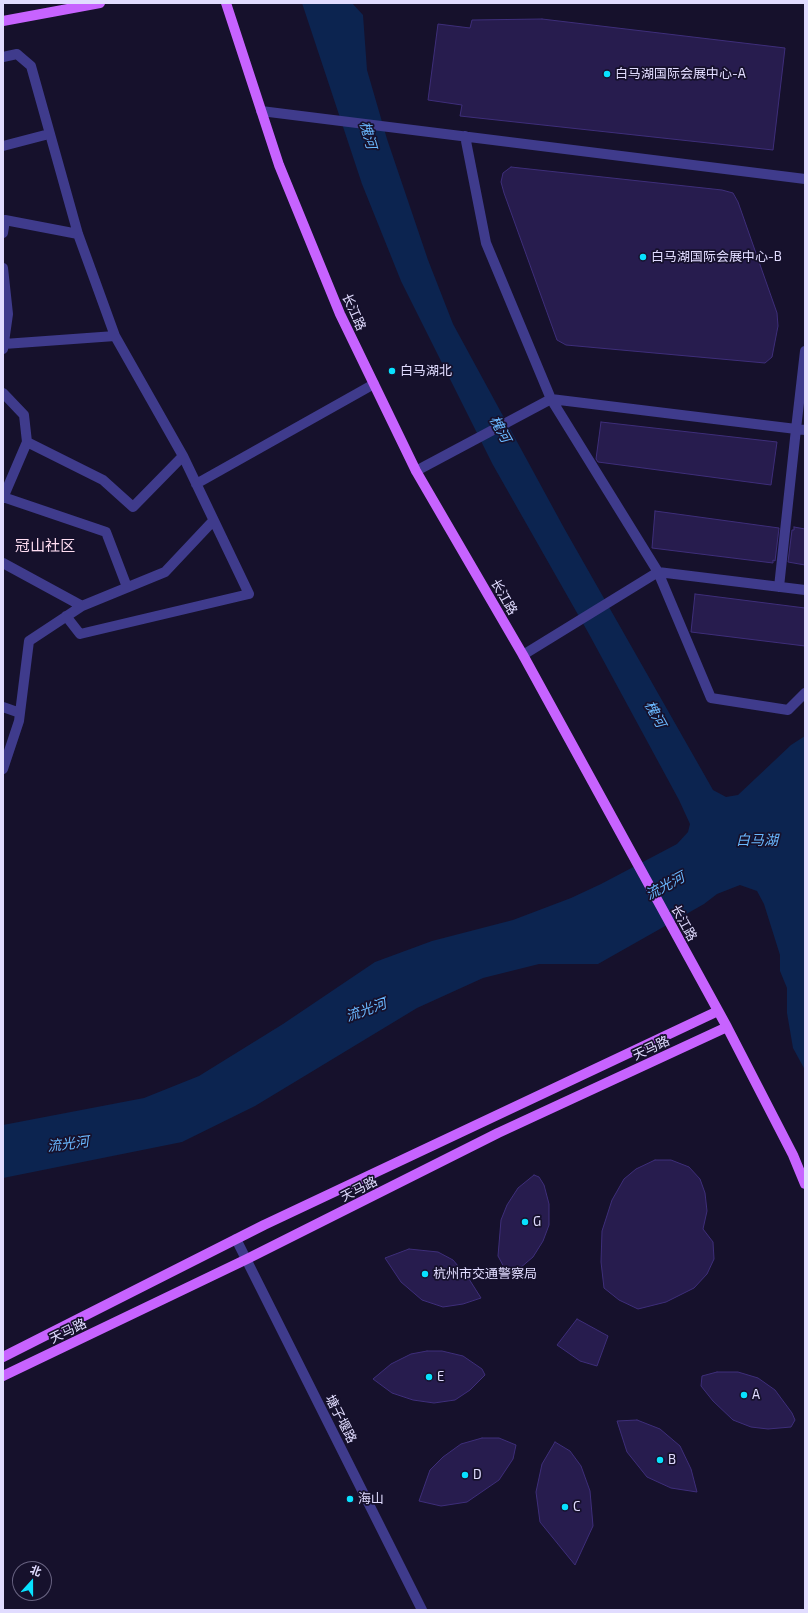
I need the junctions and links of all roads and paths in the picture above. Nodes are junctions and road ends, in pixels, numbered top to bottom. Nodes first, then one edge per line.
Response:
1 (100, 3) edge
2 (226, 3) edge
3 (3, 21) edge
4 (3, 57) edge
5 (261, 111) junction
6 (49, 134) junction
7 (465, 136) junction
8 (3, 146) edge
9 (805, 179) edge
10 (3, 233) edge
11 (78, 234) junction
12 (3, 268) edge
13 (115, 336) junction
14 (3, 346) edge
15 (805, 351) edge
16 (374, 384) junction
17 (3, 394) edge
18 (551, 399) junction
19 (801, 430) edge
20 (27, 442) junction
21 (183, 456) junction
22 (416, 471) junction
23 (196, 484) junction
24 (3, 497) edge
25 (213, 521) junction
26 (3, 563) edge
27 (658, 572) junction
28 (127, 587) junction
29 (779, 587) junction
30 (805, 590) edge
31 (82, 606) junction
32 (66, 616) junction
33 (523, 655) junction
34 (805, 693) edge
35 (3, 707) edge
36 (20, 714) junction
37 (3, 769) edge
38 (718, 1010) junction
39 (727, 1027) junction
40 (805, 1184) edge
41 (236, 1239) junction
42 (247, 1259) junction
43 (3, 1357) edge
44 (3, 1376) edge
45 (422, 1610) edge

1 - 3 main road
2 - 5 main road, 长江路
4 - 6 street
5 - 7 street
5 - 16 main road, 长江路
6 - 8 street
6 - 11 street
7 - 9 street
7 - 18 street
10 - 11 street
11 - 13 street
12 - 14 street
13 - 14 street
13 - 21 street
15 - 19 street
16 - 22 main road, 长江路
16 - 23 street
17 - 20 street
18 - 19 street
18 - 22 street
18 - 27 street
19 - 29 street
20 - 21 street
20 - 24 street
21 - 23 street
22 - 33 main road, 长江路
23 - 25 street
24 - 28 street
25 - 28 street
25 - 32 street
26 - 31 street
27 - 29 street
27 - 33 street
27 - 34 street
28 - 31 street
29 - 30 street
31 - 32 street
32 - 36 street
33 - 38 main road, 长江路
35 - 36 street
36 - 37 street
38 - 39 main road, 长江路
38 - 41 main road, 天马路
39 - 40 main road, 长江路
39 - 42 main road, 天马路
41 - 42 street, 塘子堰路
41 - 43 main road, 天马路
42 - 44 main road, 天马路
42 - 45 street, 塘子堰路

